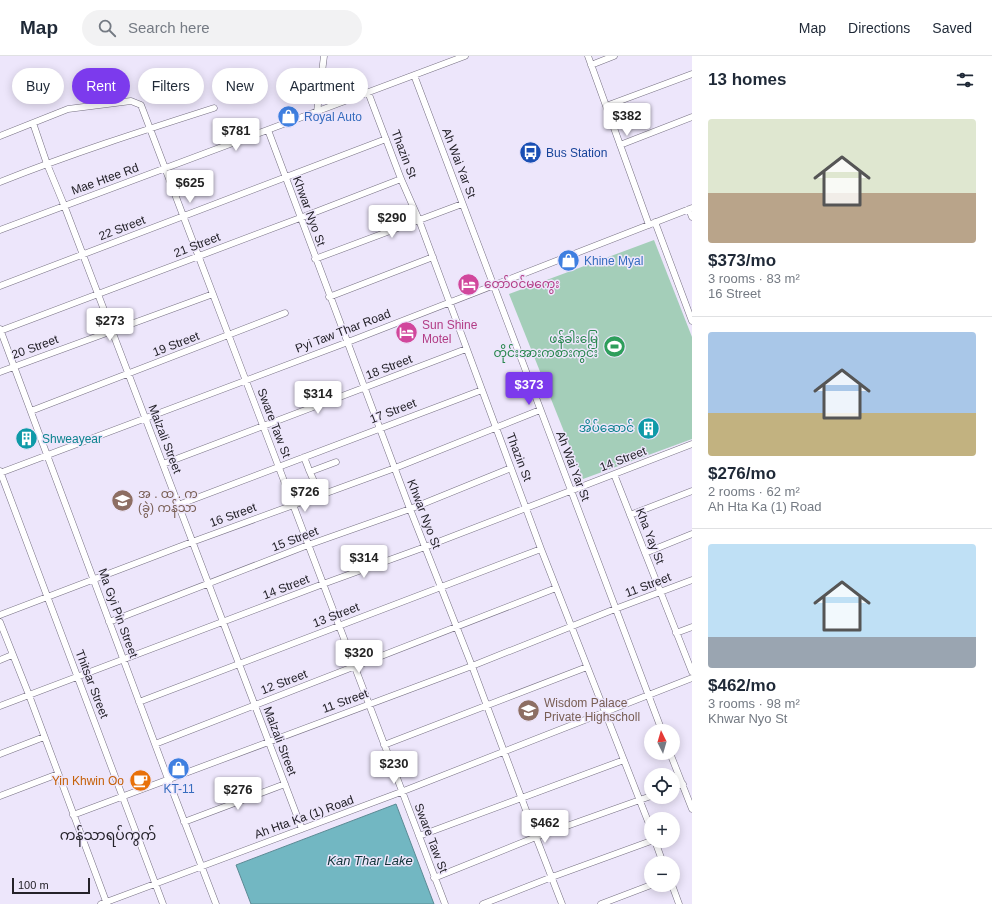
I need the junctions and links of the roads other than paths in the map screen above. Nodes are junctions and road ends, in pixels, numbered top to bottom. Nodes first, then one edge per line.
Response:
1 (324, 56) edge
2 (465, 56) edge
3 (588, 56) edge
4 (614, 56) edge
5 (591, 65) junction
6 (692, 74) edge
7 (414, 75) junction
8 (368, 92) joint
9 (337, 104) edge
10 (606, 106) junction
11 (214, 108) dead end
12 (317, 112) junction
13 (692, 117) edge
14 (33, 123) junction
15 (150, 128) junction
16 (268, 130) junction
17 (0, 136) edge
18 (386, 139) junction
19 (620, 146) junction
20 (47, 164) junction
21 (166, 169) junction
22 (285, 178) junction
23 (401, 178) junction
24 (0, 182) edge
25 (462, 204) junction
26 (64, 205) junction
27 (690, 209) edge
28 (184, 216) junction
29 (692, 217) edge
30 (300, 218) junction
31 (419, 220) junction
32 (652, 224) junction
33 (0, 230) edge
34 (83, 254) junction
35 (199, 256) junction
36 (433, 257) junction
37 (315, 259) junction
38 (493, 285) junction
39 (0, 286) edge
40 (98, 294) junction
41 (213, 294) junction
42 (329, 297) junction
43 (449, 302) junction
44 (690, 307) edge
45 (285, 313) dead end
46 (692, 321) edge
47 (0, 330) edge
48 (112, 331) junction
49 (229, 335) junction
50 (348, 342) junction
51 (466, 349) junction
52 (14, 367) junction
53 (0, 372) edge
54 (128, 374) junction
55 (246, 379) junction
56 (364, 388) junction
57 (482, 390) junction
58 (540, 410) junction
59 (31, 411) junction
60 (145, 418) junction
61 (263, 427) junction
62 (496, 427) junction
63 (380, 428) junction
64 (692, 444) edge
65 (47, 455) junction
66 (304, 457) junction
67 (336, 462) dead end
68 (162, 464) junction
69 (278, 466) junction
70 (395, 468) junction
71 (511, 468) junction
72 (309, 470) junction
73 (0, 472) edge
74 (614, 474) junction
75 (570, 491) junction
76 (692, 491) edge
77 (320, 495) junction
78 (178, 505) junction
79 (293, 505) junction
80 (526, 508) junction
81 (410, 509) junction
82 (630, 515) junction
83 (692, 534) edge
84 (192, 542) junction
85 (308, 545) junction
86 (425, 547) junction
87 (541, 549) junction
88 (645, 553) junction
89 (93, 580) junction
90 (692, 580) edge
91 (208, 584) junction
92 (323, 584) junction
93 (440, 587) junction
94 (556, 588) junction
95 (660, 592) junction
96 (47, 597) junction
97 (615, 609) junction
98 (0, 615) edge
99 (0, 622) edge
100 (109, 622) junction
101 (223, 623) junction
102 (339, 626) junction
103 (571, 626) junction
104 (456, 627) junction
105 (692, 627) edge
106 (676, 633) junction
107 (12, 655) junction
108 (0, 660) edge
109 (123, 660) junction
110 (239, 664) junction
111 (354, 666) junction
112 (472, 666) junction
113 (587, 667) junction
114 (692, 672) edge
115 (77, 677) junction
116 (692, 678) edge
117 (29, 695) junction
118 (647, 695) junction
119 (139, 702) junction
120 (368, 704) junction
121 (254, 705) junction
122 (0, 706) edge
123 (486, 706) junction
124 (606, 712) junction
125 (659, 724) edge
126 (44, 737) junction
127 (268, 742) junction
128 (155, 744) junction
129 (384, 745) junction
130 (504, 752) junction
131 (0, 754) edge
132 (624, 760) junction
133 (673, 760) edge
134 (58, 774) junction
135 (168, 779) junction
136 (284, 784) junction
137 (683, 784) junction
138 (680, 785) edge
139 (402, 792) junction
140 (0, 796) edge
141 (122, 796) junction
142 (522, 798) junction
143 (644, 799) edge
144 (640, 800) junction
145 (692, 809) edge
146 (645, 812) edge
147 (73, 815) junction
148 (184, 822) junction
149 (302, 829) junction
150 (419, 836) junction
151 (536, 838) junction
152 (644, 844) edge
153 (202, 866) junction
154 (552, 877) junction
155 (434, 878) junction
156 (155, 884) junction
157 (644, 888) edge
158 (675, 892) edge
159 (105, 903) edge
160 (163, 904) edge
161 (216, 904) edge
162 (445, 904) edge
163 (483, 904) edge
164 (562, 904) edge
165 (601, 904) edge
166 (679, 904) edge

1 - 12 street
2 - 7 street, Mae Htee Rd
3 - 5 street
4 - 5 street
5 - 10 street
6 - 10 street
7 - 8 street, Mae Htee Rd
7 - 25 street, Ah Wai Yar St
8 - 18 street, Thazin St
9 - 12 street, Mae Htee Rd
10 - 19 street
11 - 15 street
12 - 16 street, Mae Htee Rd
13 - 19 street
14 - 15 street, Sware Taw St
14 - 17 street, Sware Taw St
14 - 20 street, Malzali Street
15 - 20 street
15 - 21 street, Sware Taw St
16 - 21 street, Mae Htee Rd
16 - 22 street, Khwar Nyo St
18 - 22 street, 22 Street
18 - 23 street, Thazin St
19 - 32 street
20 - 24 street
20 - 26 street, Malzali Street
21 - 26 street, Mae Htee Rd
21 - 28 street, Sware Taw St
22 - 28 street, 22 Street
22 - 30 street, Khwar Nyo St
23 - 30 street, 21 Street
23 - 31 street, Thazin St
25 - 31 street
25 - 38 street, Ah Wai Yar St
26 - 33 street, Mae Htee Rd
26 - 34 street, Malzali Street
27 - 29 street
27 - 32 street, Pyi Taw Thar Road
28 - 34 street, 22 Street
28 - 35 street, Sware Taw St
30 - 35 street, 21 Street
30 - 37 street, Khwar Nyo St
31 - 36 street, Thazin St
31 - 37 street
32 - 38 street, Pyi Taw Thar Road
32 - 44 street
34 - 39 street, 22 Street
34 - 40 street, Malzali Street
35 - 40 street, 21 Street
35 - 41 street, Sware Taw St
36 - 42 street
36 - 43 street, Thazin St
37 - 42 street, Khwar Nyo St
38 - 43 street, Pyi Taw Thar Road
38 - 58 street, Ah Wai Yar St
40 - 47 street, 21 Street
40 - 48 street, Malzali Street
41 - 48 street, 20 Street
41 - 49 street, Sware Taw St
42 - 50 street, Khwar Nyo St
43 - 50 street, Pyi Taw Thar Road
43 - 51 street, Thazin St
44 - 46 street
45 - 49 street, 19 Street
47 - 52 street, Ma Gyi Pin Street
48 - 52 street, 20 Street
48 - 54 street, Malzali Street
49 - 54 street, 19 Street
49 - 55 street, Sware Taw St
50 - 55 street, Pyi Taw Thar Road
50 - 56 street, Khwar Nyo St
51 - 56 street, 18 Street
51 - 57 street, Thazin St
52 - 53 street, 20 Street
52 - 59 street, Ma Gyi Pin Street
54 - 59 street, 19 Street
54 - 60 street, Malzali Street
55 - 60 street, Pyi Taw Thar Road
55 - 61 street, Sware Taw St
56 - 61 street, 18 Street
56 - 63 street, Khwar Nyo St
57 - 62 street, Thazin St
57 - 63 street, 17 Street
58 - 62 street, 16 Street
58 - 75 street, Ah Wai Yar St
59 - 65 street, Ma Gyi Pin Street
60 - 65 street, Pyi Taw Thar Road
60 - 68 street, Malzali Street
61 - 68 street, 18 Street
61 - 69 street, Sware Taw St
62 - 70 street, 16 Street
62 - 71 street, Thazin St
63 - 66 street, 17 Street
63 - 70 street, Khwar Nyo St
64 - 74 street, 14 Street
65 - 73 street, Pyi Taw Thar Road
65 - 89 street, Ma Gyi Pin Street
66 - 69 street, 17 Street
66 - 72 street
67 - 72 street
68 - 78 street, Malzali Street
69 - 78 street, 17 Street
69 - 79 street, Sware Taw St
70 - 77 street, 16 Street
70 - 81 street, Khwar Nyo St
71 - 80 street, Thazin St
71 - 81 street, 15 Street
72 - 77 street
73 - 96 street, Thitsar Street
74 - 75 street, 14 Street
74 - 82 street, Kha Yay St
75 - 80 street, 14 Street
75 - 97 street, Ah Wai Yar St
76 - 82 street
77 - 79 street, 16 Street
78 - 84 street, Malzali Street
79 - 84 street, 16 Street
79 - 85 street, Sware Taw St
80 - 86 street, 14 Street
80 - 87 street, Thazin St
81 - 85 street, 15 Street
81 - 86 street, Khwar Nyo St
82 - 88 street, Kha Yay St
83 - 88 street
84 - 89 street, 16 Street
84 - 91 street, Malzali Street
85 - 91 street, 15 Street
85 - 92 street, Sware Taw St
86 - 92 street, 14 Street
86 - 93 street, Khwar Nyo St
87 - 93 street, 13 Street
87 - 94 street, Thazin St
88 - 95 street, Kha Yay St
89 - 96 street, 16 Street
89 - 100 street, Ma Gyi Pin Street
90 - 95 street, 11 Street
91 - 100 street, 15 Street
91 - 101 street, Malzali Street
92 - 101 street, 14 Street
92 - 102 street, Sware Taw St
93 - 102 street, 13 Street
93 - 104 street, Khwar Nyo St
94 - 103 street, Thazin St
94 - 104 street, 12 Street
95 - 97 street, 11 Street
95 - 106 street, Kha Yay St
96 - 98 street, 16 Street
96 - 115 street, Thitsar Street
97 - 103 street, 11 Street
97 - 118 street, Ah Wai Yar St
99 - 107 street
100 - 109 street, Ma Gyi Pin Street
101 - 109 street, 14 Street
101 - 110 street, Malzali Street
102 - 110 street, 13 Street
102 - 111 street, Sware Taw St
103 - 112 street, 11 Street
103 - 113 street, Thazin St
104 - 111 street, 12 Street
104 - 112 street, Khwar Nyo St
105 - 106 street
106 - 114 street, Kha Yay St
107 - 108 street
107 - 117 street
109 - 115 street, 14 Street
109 - 119 street, Ma Gyi Pin Street
110 - 119 street, 13 Street
110 - 121 street, Malzali Street
111 - 120 street, Sware Taw St
111 - 121 street, 12 Street
112 - 120 street, 11 Street
112 - 123 street, Khwar Nyo St
113 - 123 street
113 - 124 street, Thazin St
115 - 117 street, 14 Street
115 - 141 street, Thitsar Street
116 - 118 street, Ah Hta Ka (1) Road
117 - 122 street, 14 Street
117 - 126 street
118 - 124 street, Ah Hta Ka (1) Road
118 - 125 street, Ah Wai Yar St
119 - 128 street, Ma Gyi Pin Street
120 - 127 street, 11 Street
120 - 129 street, Sware Taw St
121 - 127 street, Malzali Street
121 - 128 street, 12 Street
123 - 129 street
123 - 130 street, Khwar Nyo St
124 - 130 street, Ah Hta Ka (1) Road
124 - 132 street, Thazin St
126 - 131 street
126 - 134 street
127 - 135 street, 11 Street
127 - 136 street, Malzali Street
128 - 135 street, Ma Gyi Pin Street
129 - 139 street, Sware Taw St
130 - 139 street, Ah Hta Ka (1) Road
130 - 142 street, Khwar Nyo St
132 - 142 street
132 - 144 street, Thazin St
133 - 137 street
134 - 140 street
134 - 147 street
135 - 141 street, 11 Street
135 - 148 street, Ma Gyi Pin Street
136 - 148 street
136 - 149 street, Malzali Street
137 - 138 street
137 - 145 street
139 - 149 street, Ah Hta Ka (1) Road
139 - 150 street, Sware Taw St
141 - 147 street, 11 Street
141 - 156 street, Thitsar Street
142 - 150 street
142 - 151 street, Khwar Nyo St
143 - 144 street
144 - 146 street, Thazin St
144 - 151 street
147 - 159 street
148 - 153 street, Ma Gyi Pin Street
149 - 153 street, Ah Hta Ka (1) Road
150 - 155 street, Sware Taw St
151 - 154 street, Khwar Nyo St
151 - 155 street
152 - 154 street
153 - 156 street, Ah Hta Ka (1) Road
153 - 161 street, Ma Gyi Pin Street
154 - 163 street
154 - 164 street, Khwar Nyo St
155 - 162 street, Sware Taw St
156 - 159 street, Ah Hta Ka (1) Road
156 - 160 street, Thitsar Street
157 - 165 street
158 - 166 street

